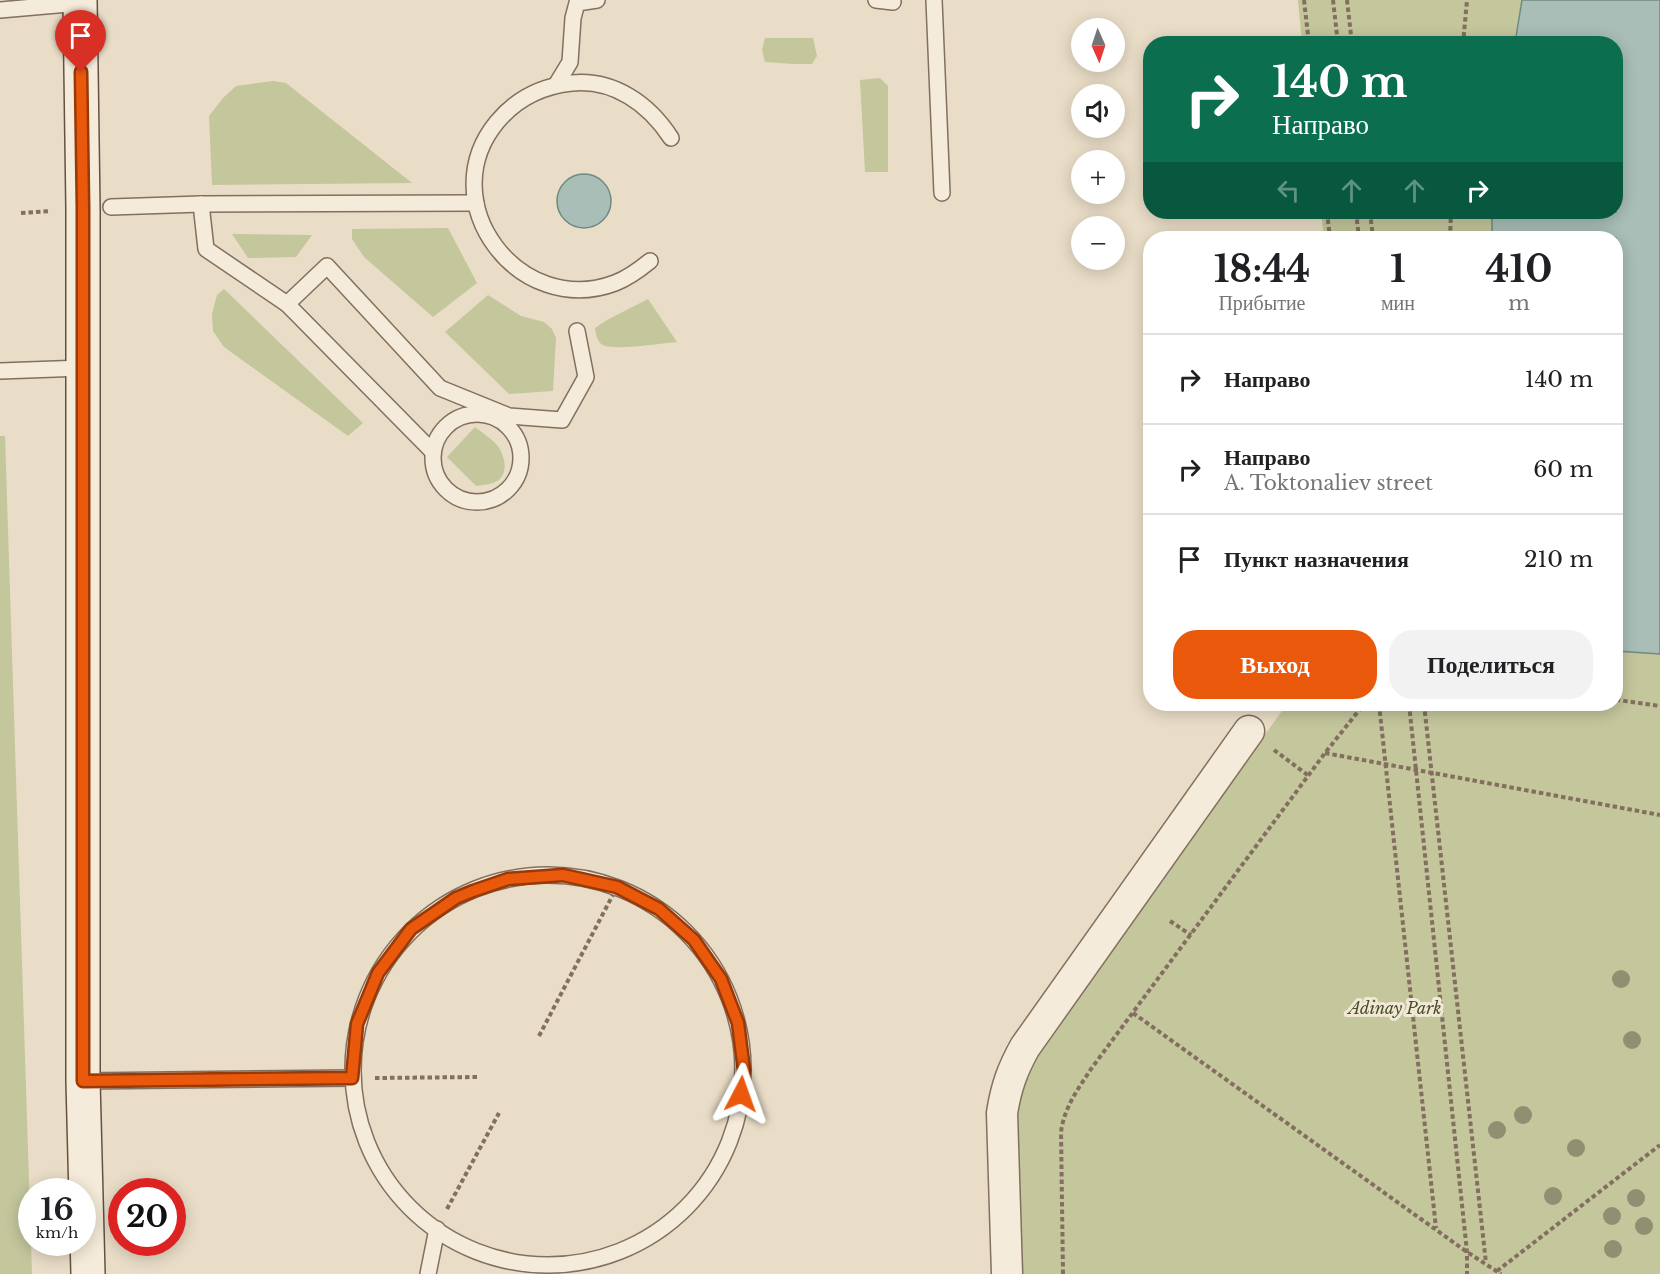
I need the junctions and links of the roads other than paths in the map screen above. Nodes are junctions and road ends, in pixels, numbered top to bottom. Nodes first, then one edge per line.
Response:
1 (597, 0) edge
2 (876, 0) edge
3 (934, 0) edge
4 (80, 2) edge
5 (893, 2) dead end
6 (0, 10) edge
7 (556, 85) junction
8 (671, 138) dead end
9 (942, 193) dead end
10 (476, 203) junction
11 (201, 204) junction
12 (111, 207) dead end
13 (650, 261) dead end
14 (287, 304) junction
15 (578, 331) dead end
16 (83, 368) junction
17 (0, 371) edge
18 (433, 452) junction
19 (1249, 731) road end
20 (352, 1078) junction
21 (83, 1081) junction
22 (437, 1228) junction
23 (88, 1274) edge
24 (428, 1274) edge
25 (1007, 1274) edge

1 - 7 lane
2 - 5 lane
3 - 9 lane
4 - 6 lane
4 - 16 main road
7 - 8 lane
7 - 10 lane
10 - 11 lane
10 - 13 lane
11 - 12 lane
11 - 14 lane
14 - 15 lane
14 - 18 lane
16 - 17 lane
16 - 21 main road
18 - 18 lane
19 - 25 street
20 - 21 lane
20 - 22 lane
20 - 22 lane
21 - 23 main road
22 - 24 lane

